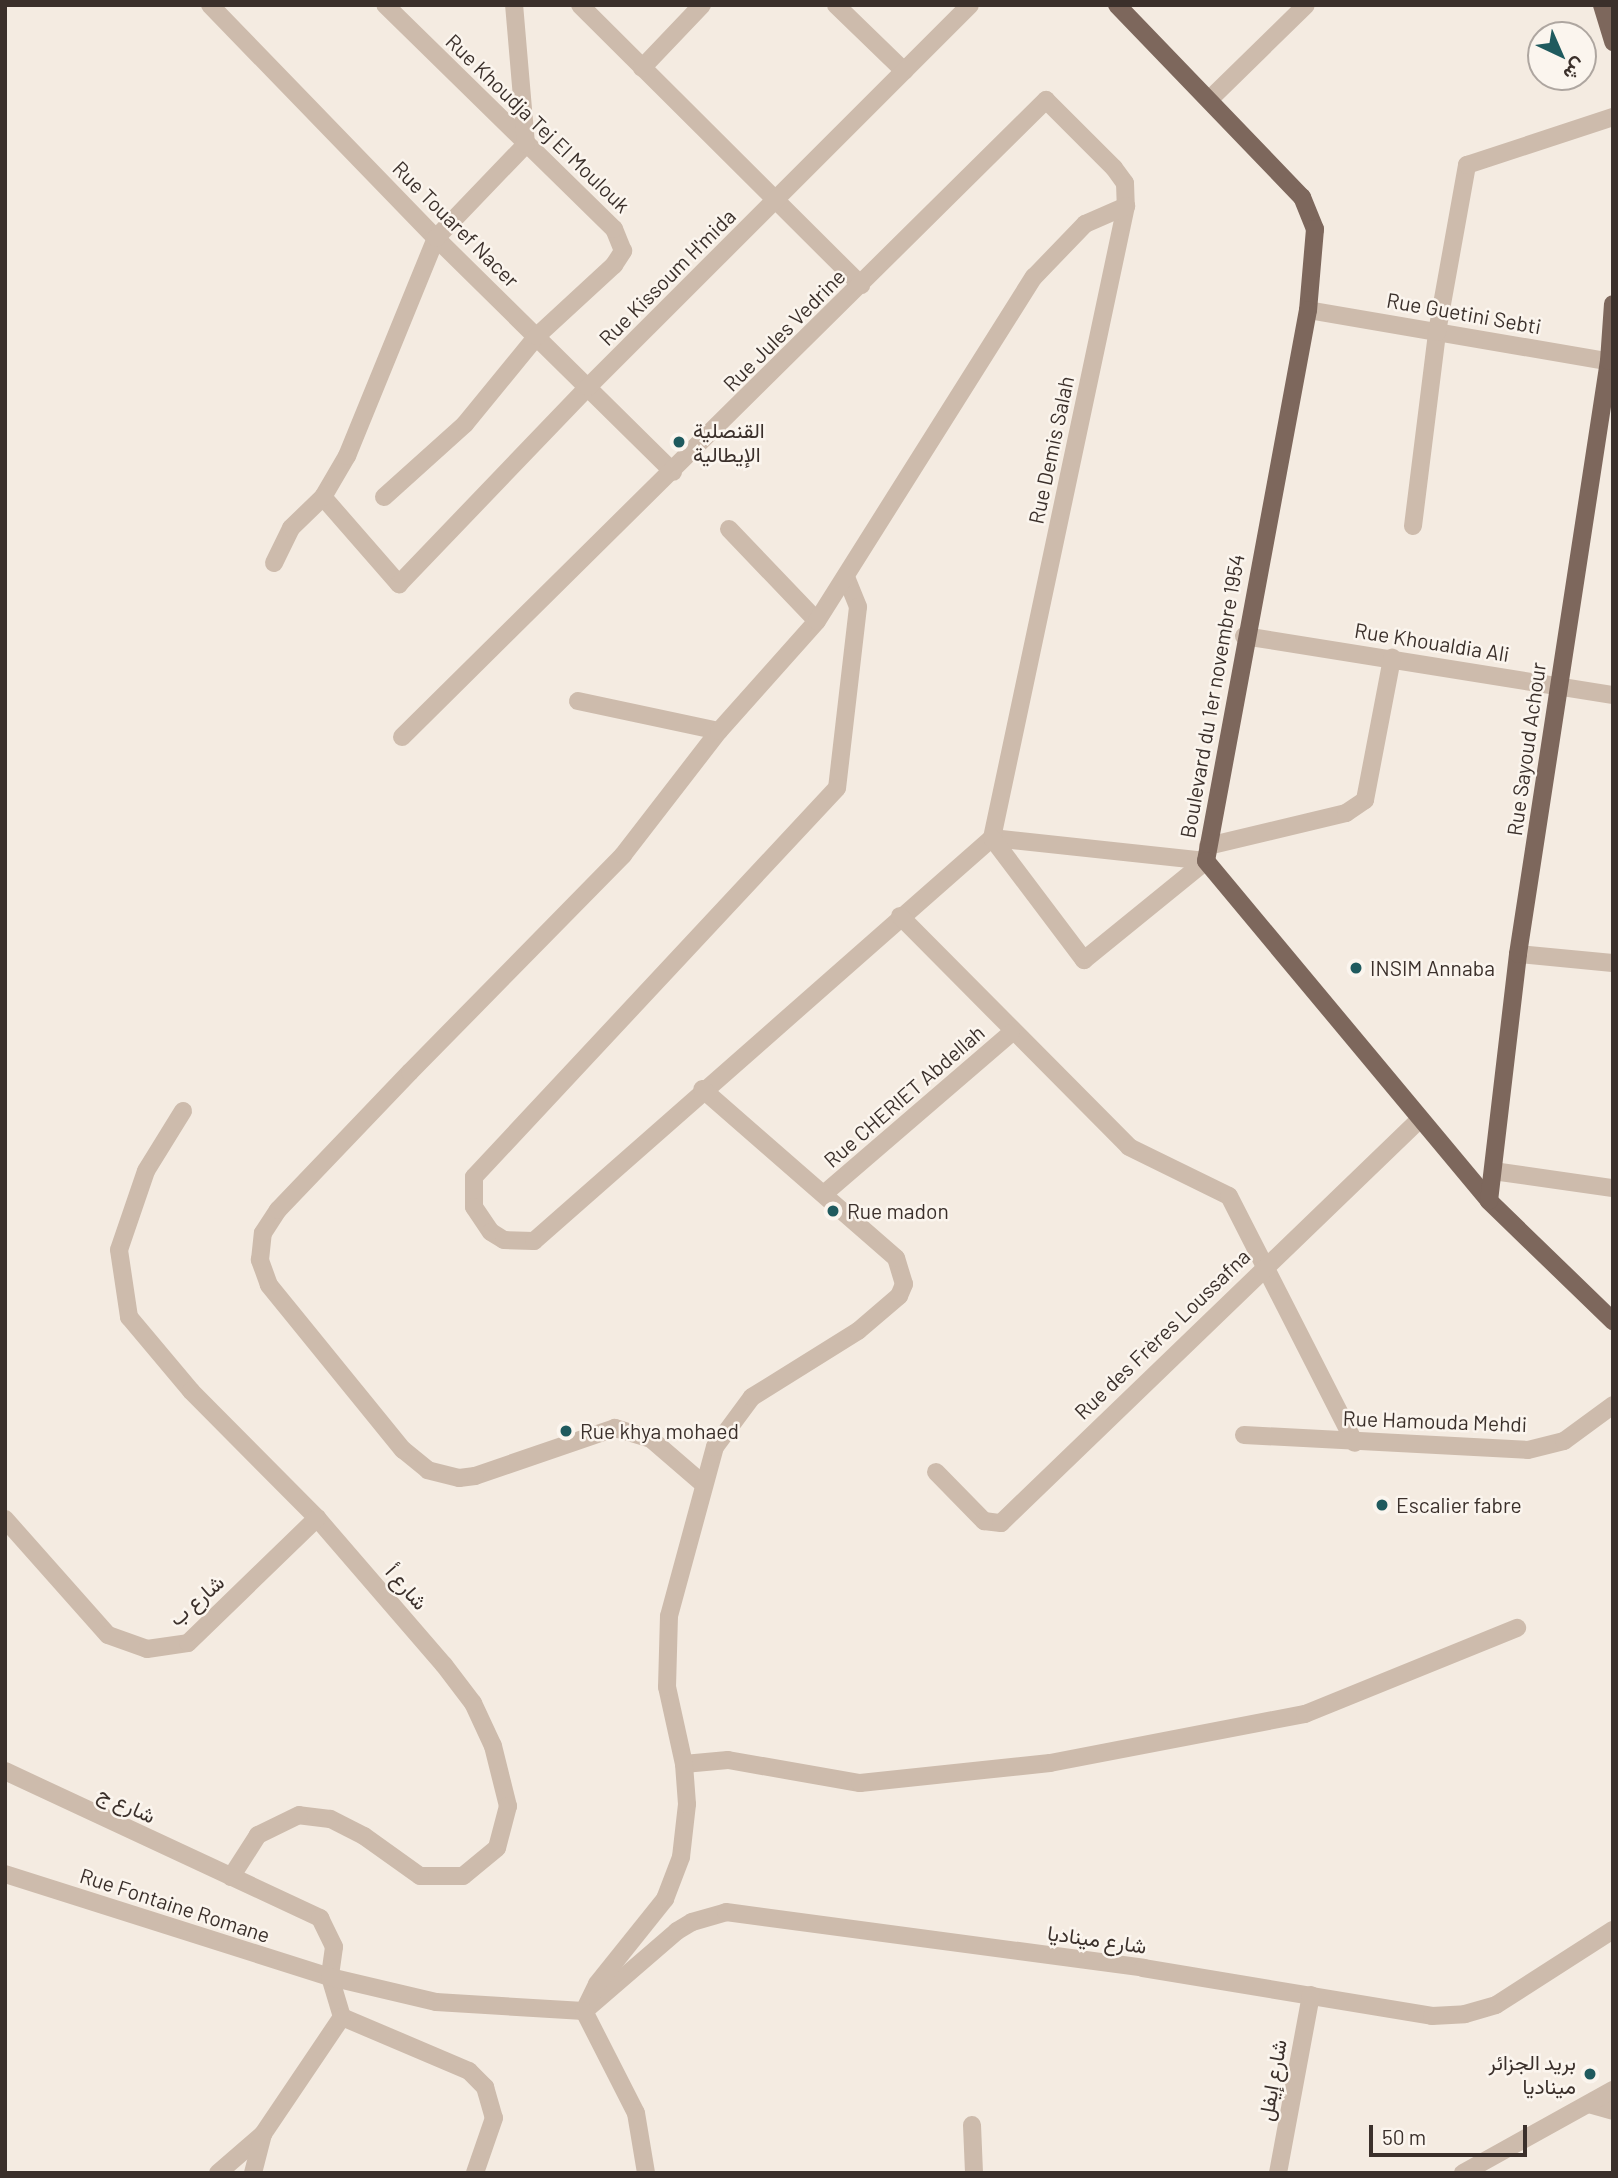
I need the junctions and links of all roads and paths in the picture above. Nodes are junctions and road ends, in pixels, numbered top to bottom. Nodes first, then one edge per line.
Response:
1 (210, 5) edge
2 (385, 5) edge
3 (514, 5) edge
4 (580, 5) edge
5 (702, 5) edge
6 (836, 5) edge
7 (970, 5) edge
8 (1117, 5) edge
9 (1306, 5) edge
10 (1602, 5) edge
11 (1613, 42) edge
12 (642, 68) junction
13 (904, 71) junction
14 (1210, 99) junction
15 (1046, 100) joint
16 (1613, 117) edge
17 (526, 144) junction
18 (775, 203) junction
19 (1126, 206) junction
20 (436, 238) junction
21 (861, 285) junction
22 (1613, 304) edge
23 (1308, 310) junction
24 (1437, 332) junction
25 (537, 336) junction
26 (1611, 362) edge
27 (588, 387) junction
28 (673, 472) junction
29 (323, 497) junction
30 (384, 497) dead end
31 (1413, 526) dead end
32 (729, 529) dead end
33 (274, 563) dead end
34 (846, 577) junction
35 (817, 621) junction
36 (1244, 636) junction
37 (1392, 658) junction
38 (1558, 685) junction
39 (1613, 695) edge
40 (578, 701) dead end
41 (719, 731) junction
42 (402, 737) dead end
43 (992, 838) junction
44 (1207, 853) junction
45 (900, 916) junction
46 (1518, 954) junction
47 (1613, 963) edge
48 (1011, 1033) junction
49 (702, 1089) junction
50 (183, 1111) dead end
51 (1419, 1120) junction
52 (1493, 1171) junction
53 (1613, 1188) edge
54 (825, 1193) junction
55 (1489, 1201) junction
56 (1266, 1265) junction
57 (1613, 1321) edge
58 (1613, 1405) edge
59 (1244, 1435) dead end
60 (1355, 1443) junction
61 (936, 1472) dead end
62 (702, 1483) junction
63 (317, 1518) junction
64 (5, 1519) edge
65 (1517, 1629) dead end
66 (684, 1764) junction
67 (5, 1771) edge
68 (5, 1874) edge
69 (231, 1877) junction
70 (1613, 1930) edge
71 (330, 1977) junction
72 (1311, 1995) junction
73 (584, 2011) junction
74 (342, 2017) junction
75 (1613, 2090) edge
76 (1589, 2104) junction
77 (1613, 2111) edge
78 (972, 2125) dead end
79 (262, 2134) junction
80 (218, 2173) edge
81 (253, 2173) edge
82 (475, 2173) edge
83 (646, 2173) edge
84 (974, 2173) edge
85 (1278, 2173) edge
86 (1463, 2173) edge

1 - 20 street, Rue Touaref Nacer
2 - 17 street, Rue Khoudja Tej El Moulouk
3 - 17 street
4 - 12 street
5 - 12 street
6 - 13 street
7 - 13 street, Rue Kissoum H'mida
8 - 14 main road, Boulevard du 1er novembre 1954
9 - 14 street
10 - 11 main road
12 - 18 street
13 - 18 street, Rue Kissoum H'mida
14 - 23 main road, Boulevard du 1er novembre 1954
15 - 19 street, Rue Demis Salah
15 - 21 street, Rue Jules Vedrine
16 - 24 street
17 - 20 street
17 - 25 street, Rue Khoudja Tej El Moulouk
18 - 21 street
18 - 27 street, Rue Kissoum H'mida
19 - 34 street
19 - 43 street, Rue Demis Salah
20 - 25 street, Rue Touaref Nacer
20 - 29 street
21 - 28 street, Rue Jules Vedrine
22 - 26 main road, Rue Sayoud Achour
23 - 24 street, Rue Guetini Sebti
23 - 36 main road, Boulevard du 1er novembre 1954
24 - 26 street, Rue Guetini Sebti
24 - 31 street
25 - 27 street, Rue Touaref Nacer
25 - 30 street
26 - 38 main road, Rue Sayoud Achour
27 - 28 street, Rue Touaref Nacer
27 - 29 street, Rue Kissoum H'mida
28 - 42 street, Rue Jules Vedrine
29 - 33 street
32 - 35 street
34 - 35 street
34 - 49 street
35 - 41 street
36 - 37 street, Rue Khoualdia Ali
36 - 44 main road, Boulevard du 1er novembre 1954
37 - 38 street, Rue Khoualdia Ali
37 - 44 street
38 - 39 street, Rue Khoualdia Ali
38 - 46 main road, Rue Sayoud Achour
40 - 41 street
41 - 62 street
43 - 44 street
43 - 44 street
43 - 45 street
44 - 51 main road, Boulevard du 1er novembre 1954
45 - 48 street
45 - 49 street
46 - 47 street
46 - 52 main road, Rue Sayoud Achour
48 - 54 street, Rue CHERIET Abdellah
48 - 56 street
49 - 54 street
50 - 63 street, شارع أ
51 - 55 main road, Boulevard du 1er novembre 1954
51 - 56 street, Rue des Frères Loussafna
52 - 53 street
52 - 55 main road, Rue Sayoud Achour
54 - 62 street
55 - 57 main road, Boulevard du 1er novembre 1954
56 - 60 street
56 - 61 street, Rue des Frères Loussafna
58 - 60 street, Rue Hamouda Mehdi
59 - 60 street, Rue Hamouda Mehdi
62 - 66 street
63 - 64 street, شارع ب
63 - 69 street, شارع أ
65 - 66 street
66 - 73 street
67 - 69 street, شارع ج
68 - 71 street, Rue Fontaine Romane
69 - 71 street, شارع ج
70 - 72 street, شارع ميناديا
71 - 73 street, Rue Fontaine Romane
71 - 74 street, شارع ج
72 - 73 street, شارع ميناديا
72 - 85 street, شارع إيفل
73 - 83 street
74 - 79 street
74 - 82 street
75 - 76 street
76 - 77 street
76 - 86 street
78 - 84 street
79 - 80 street
79 - 81 street

